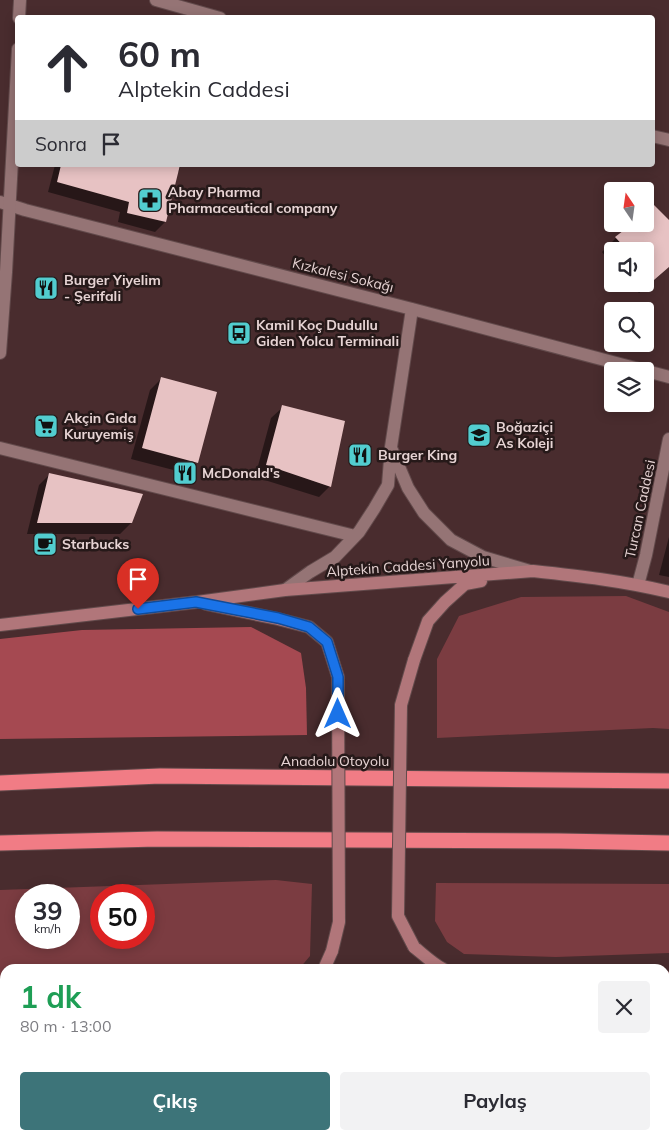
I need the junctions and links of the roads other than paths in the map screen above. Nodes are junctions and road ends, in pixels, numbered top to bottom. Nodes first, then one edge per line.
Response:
1 (20, 0) edge
2 (156, 0) edge
3 (19, 15) edge
4 (209, 15) edge
5 (15, 85) edge
6 (655, 137) edge
7 (669, 140) edge
8 (5, 204) edge
9 (412, 309) junction
10 (0, 353) edge
11 (669, 377) edge
12 (669, 439) edge
13 (0, 448) edge
14 (391, 448) junction
15 (355, 536) junction
16 (533, 571) junction
17 (638, 585) junction
18 (285, 590) junction
19 (669, 592) edge
20 (196, 602) junction
21 (0, 625) edge
22 (669, 781) edge
23 (0, 782) edge
24 (0, 843) edge
25 (669, 843) edge
26 (326, 964) edge
27 (434, 964) edge

1 - 3 street
2 - 4 street
5 - 8 street
6 - 7 street
8 - 9 street, Kızkalesi Sokağı
8 - 10 street
9 - 11 street, Kızkalesi Sokağı
9 - 14 street
12 - 17 street, Turcan Caddesi
13 - 15 street
14 - 15 street
14 - 16 street
15 - 18 street
16 - 17 main road
16 - 18 main road, Alptekin Caddesi Yanyolu
16 - 27 main road, bridge
17 - 19 main road
18 - 20 main road, Alptekin Caddesi Yanyolu
20 - 21 main road, Alptekin Caddesi Yanyolu
20 - 26 main road, bridge
22 - 23 highway, Anadolu Otoyolu
24 - 25 highway

